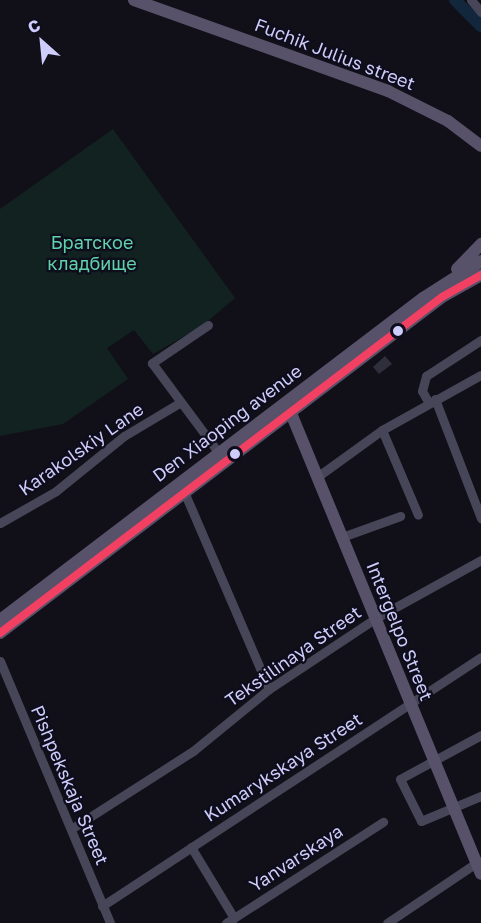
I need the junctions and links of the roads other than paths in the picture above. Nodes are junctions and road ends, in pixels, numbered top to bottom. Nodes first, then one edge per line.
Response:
1 (134, 0) edge
2 (471, 0) edge
3 (481, 12) edge
4 (481, 146) edge
5 (481, 244) edge
6 (481, 261) edge
7 (481, 275) edge
8 (440, 286) junction
9 (208, 324) dead end
10 (481, 340) edge
11 (481, 375) edge
12 (432, 401) junction
13 (181, 402) junction
14 (289, 407) junction
15 (382, 430) junction
16 (218, 452) junction
17 (317, 477) junction
18 (182, 487) junction
19 (418, 515) dead end
20 (400, 516) dead end
21 (481, 518) edge
22 (0, 523) edge
23 (342, 537) junction
24 (481, 560) edge
25 (376, 618) junction
26 (0, 620) edge
27 (0, 633) edge
28 (481, 657) edge
29 (0, 661) edge
30 (269, 689) junction
31 (410, 703) junction
32 (481, 735) edge
33 (435, 762) junction
34 (481, 796) edge
35 (454, 808) junction
36 (383, 822) dead end
37 (71, 830) junction
38 (191, 847) junction
39 (476, 848) edge
40 (479, 869) edge
41 (102, 906) junction
42 (230, 921) edge
43 (110, 923) edge
44 (387, 923) edge

1 - 4 main road, Fuchik Julius street
2 - 3 street
5 - 8 main road
6 - 8 main road, Den Xiaoping avenue
7 - 14 main road, Den Xiaoping avenue
8 - 14 main road, Den Xiaoping avenue
9 - 13 street
10 - 12 street
11 - 12 street
12 - 15 street
12 - 21 street
13 - 16 street
13 - 22 street, Karakolskiy Lane
14 - 16 main road, Den Xiaoping avenue
14 - 17 main road, Intergelpo Street
14 - 18 main road, Den Xiaoping avenue
15 - 17 street
15 - 19 street
16 - 18 main road, Den Xiaoping avenue
17 - 23 main road, Intergelpo Street
18 - 26 main road, Den Xiaoping avenue
18 - 27 main road, Den Xiaoping avenue
18 - 30 street
20 - 23 street
23 - 25 main road, Intergelpo Street
24 - 25 street, Tekstilinaya Street
25 - 30 street, Tekstilinaya Street
25 - 31 main road, Intergelpo Street
28 - 31 street, Kumarykskaya Street
29 - 37 street, Pishpekskaja Street
30 - 37 street, Tekstilinaya Street
31 - 33 main road, Intergelpo Street
31 - 38 street, Kumarykskaya Street
32 - 33 street
33 - 35 main road, Intergelpo Street
33 - 35 street
34 - 35 street
35 - 39 main road, Intergelpo Street
36 - 42 street, Yanvarskaya
37 - 41 street, Pishpekskaja Street
38 - 41 street, Kumarykskaya Street
38 - 42 street
39 - 40 main road, Intergelpo Street
40 - 44 street
41 - 43 street, Pishpekskaja Street

